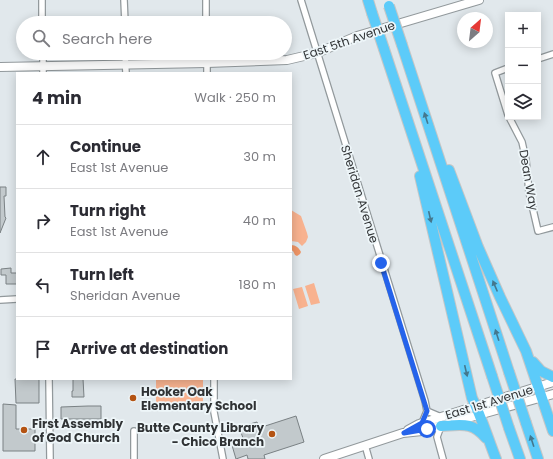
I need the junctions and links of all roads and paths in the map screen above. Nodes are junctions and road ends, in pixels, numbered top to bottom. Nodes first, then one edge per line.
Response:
1 (42, 0) edge
2 (124, 0) edge
3 (206, 0) edge
4 (301, 0) edge
5 (368, 0) edge
6 (479, 0) edge
7 (388, 3) edge
8 (42, 16) edge
9 (125, 16) edge
10 (206, 16) edge
11 (317, 53) junction
12 (553, 54) edge
13 (541, 58) edge
14 (292, 59) edge
15 (285, 60) edge
16 (207, 63) junction
17 (0, 67) edge
18 (43, 69) edge
19 (126, 69) edge
20 (505, 69) edge
21 (207, 72) edge
22 (505, 106) edge
23 (510, 120) edge
24 (432, 136) junction
25 (414, 138) junction
26 (553, 227) edge
27 (16, 299) edge
28 (0, 300) edge
29 (526, 351) junction
30 (553, 377) edge
31 (49, 380) edge
32 (214, 380) edge
33 (553, 382) edge
34 (538, 386) junction
35 (553, 394) edge
36 (542, 397) junction
37 (476, 405) junction
38 (427, 411) junction
39 (480, 415) junction
40 (441, 421) junction
41 (424, 426) junction
42 (134, 431) dead end
43 (553, 431) edge
44 (437, 437) junction
45 (489, 441) junction
46 (365, 445) junction
47 (50, 459) edge
48 (134, 459) edge
49 (223, 459) edge
50 (324, 459) edge
51 (369, 459) edge
52 (443, 459) edge
53 (496, 459) edge
54 (520, 459) edge
55 (538, 459) edge

1 - 8 street
2 - 9 street
3 - 10 street
4 - 11 street, Sheridan Avenue
5 - 25 highway, bridge
6 - 11 street, East 5th Avenue
24 -> 7 highway, bridge
11 - 14 street, East 5th Avenue
11 - 38 street, Sheridan Avenue
12 - 13 street
15 - 16 street, East 5th Avenue
16 - 19 street, East 5th Avenue
16 - 21 street
17 - 18 street, East 5th Avenue
18 - 19 street, East 5th Avenue
20 - 22 street, Dean Way
23 - 26 street, Dean Way
29 -> 24 highway
55 -> 24 highway, bridge
25 -> 37 highway
25 - 54 highway, bridge
27 - 28 street
29 - 30 highway
29 - 34 highway
31 - 47 street
32 - 49 street
33 - 34 street, East 1st Avenue
34 - 36 highway
34 - 37 street, East 1st Avenue
35 - 36 street, East 1st Avenue
36 - 39 street, East 1st Avenue
36 - 43 highway
37 - 39 highway
37 - 40 street, East 1st Avenue
38 - 40 street
38 - 41 street
39 - 40 street, East 1st Avenue
39 - 45 highway
40 - 41 street, East 1st Avenue
40 - 44 street
40 - 45 highway
41 - 44 street
41 - 46 street, East 1st Avenue
42 - 48 street
44 - 52 street
45 - 53 highway
46 - 50 street, East 1st Avenue
46 - 51 street

